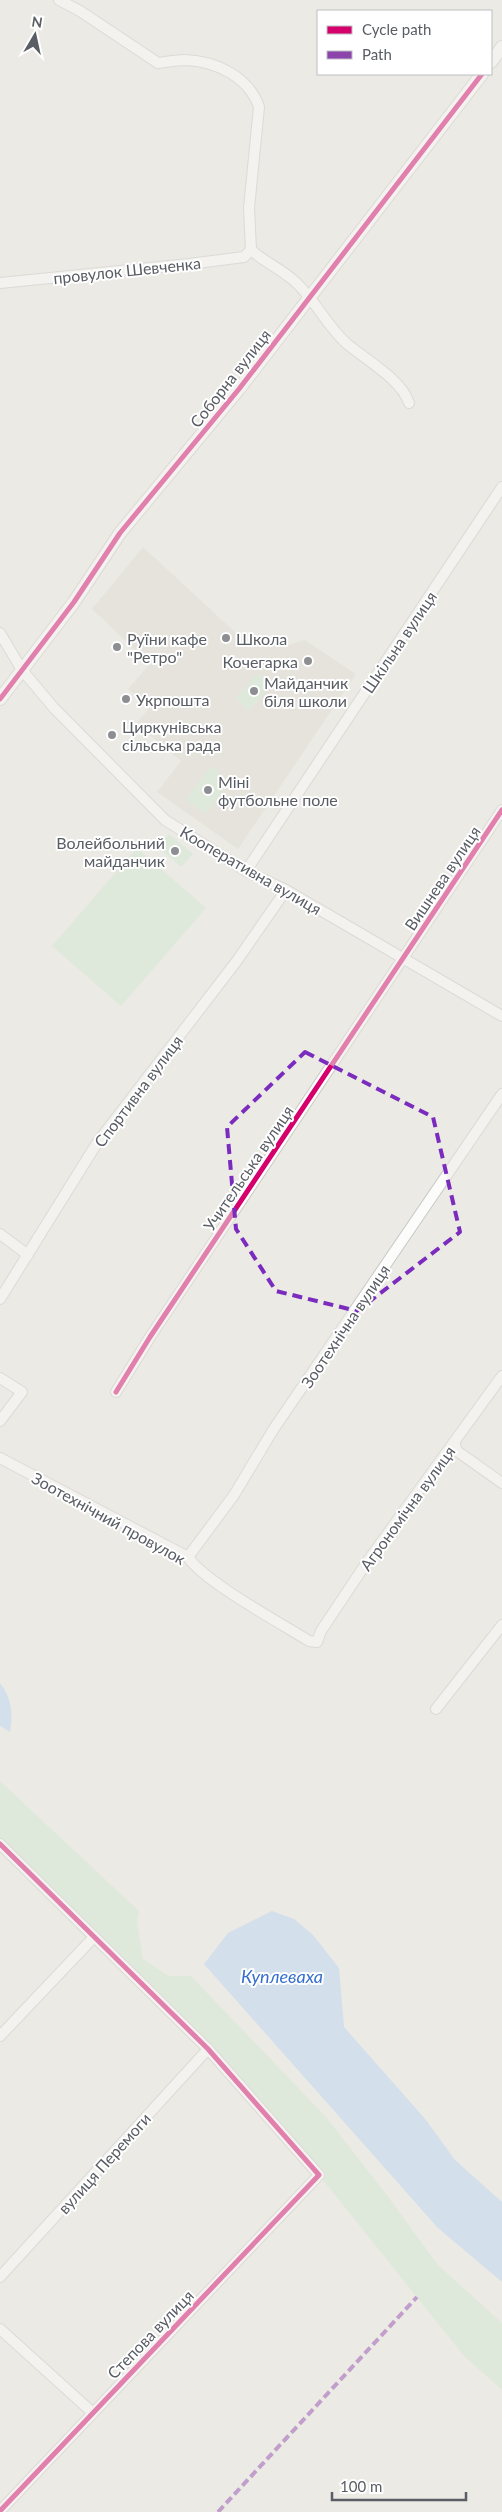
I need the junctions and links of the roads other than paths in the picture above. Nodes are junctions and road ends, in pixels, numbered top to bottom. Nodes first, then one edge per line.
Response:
1 (60, 0) edge
2 (502, 46) edge
3 (492, 61) edge
4 (481, 75) edge
5 (251, 250) junction
6 (0, 283) edge
7 (310, 296) junction
8 (409, 403) dead end
9 (502, 487) edge
10 (0, 633) edge
11 (22, 670) junction
12 (0, 699) edge
13 (502, 810) edge
14 (246, 871) junction
15 (286, 890) junction
16 (402, 959) junction
17 (502, 1016) edge
18 (502, 1094) edge
19 (0, 1234) edge
20 (28, 1255) junction
21 (0, 1300) edge
22 (502, 1376) edge
23 (0, 1378) edge
24 (116, 1392) dead end
25 (0, 1421) edge
26 (454, 1442) junction
27 (0, 1458) edge
28 (502, 1482) edge
29 (188, 1557) junction
30 (502, 1625) edge
31 (317, 1642) joint
32 (436, 1709) dead end
33 (0, 1844) edge
34 (94, 1937) junction
35 (0, 2036) edge
36 (208, 2049) junction
37 (0, 2277) edge
38 (0, 2329) edge
39 (93, 2413) junction
40 (0, 2512) edge

1 - 5 street
2 - 3 street
4 - 7 street, Соборна вулиця
5 - 6 street, провулок Шевченка
5 - 7 street
7 - 8 street
7 - 11 street, Соборна вулиця
9 - 14 street, Шкільна вулиця
10 - 11 street, Кооперативна вулиця
11 - 12 street, Соборна вулиця
11 - 14 street, Кооперативна вулиця
13 - 16 street, Вишнева вулиця
14 - 15 street, Кооперативна вулиця
15 - 16 street, Кооперативна вулиця
15 - 20 street, Спортивна вулиця
16 - 17 street, Кооперативна вулиця
16 - 24 street, Учительська вулиця
18 - 29 street, Зоотехнічна вулиця
19 - 20 street
20 - 21 street, Спортивна вулиця
22 - 26 street, Агрономічна вулиця
23 - 25 street
26 - 28 street
26 - 31 street, Агрономічна вулиця
27 - 29 street, Зоотехнічний провулок
29 - 31 street, Зоотехнічний провулок
30 - 32 street
33 - 34 street
34 - 35 street
34 - 36 street
36 - 37 street, вулиця Перемоги
36 - 39 street, Степова вулиця
38 - 39 street
39 - 40 street, Степова вулиця

